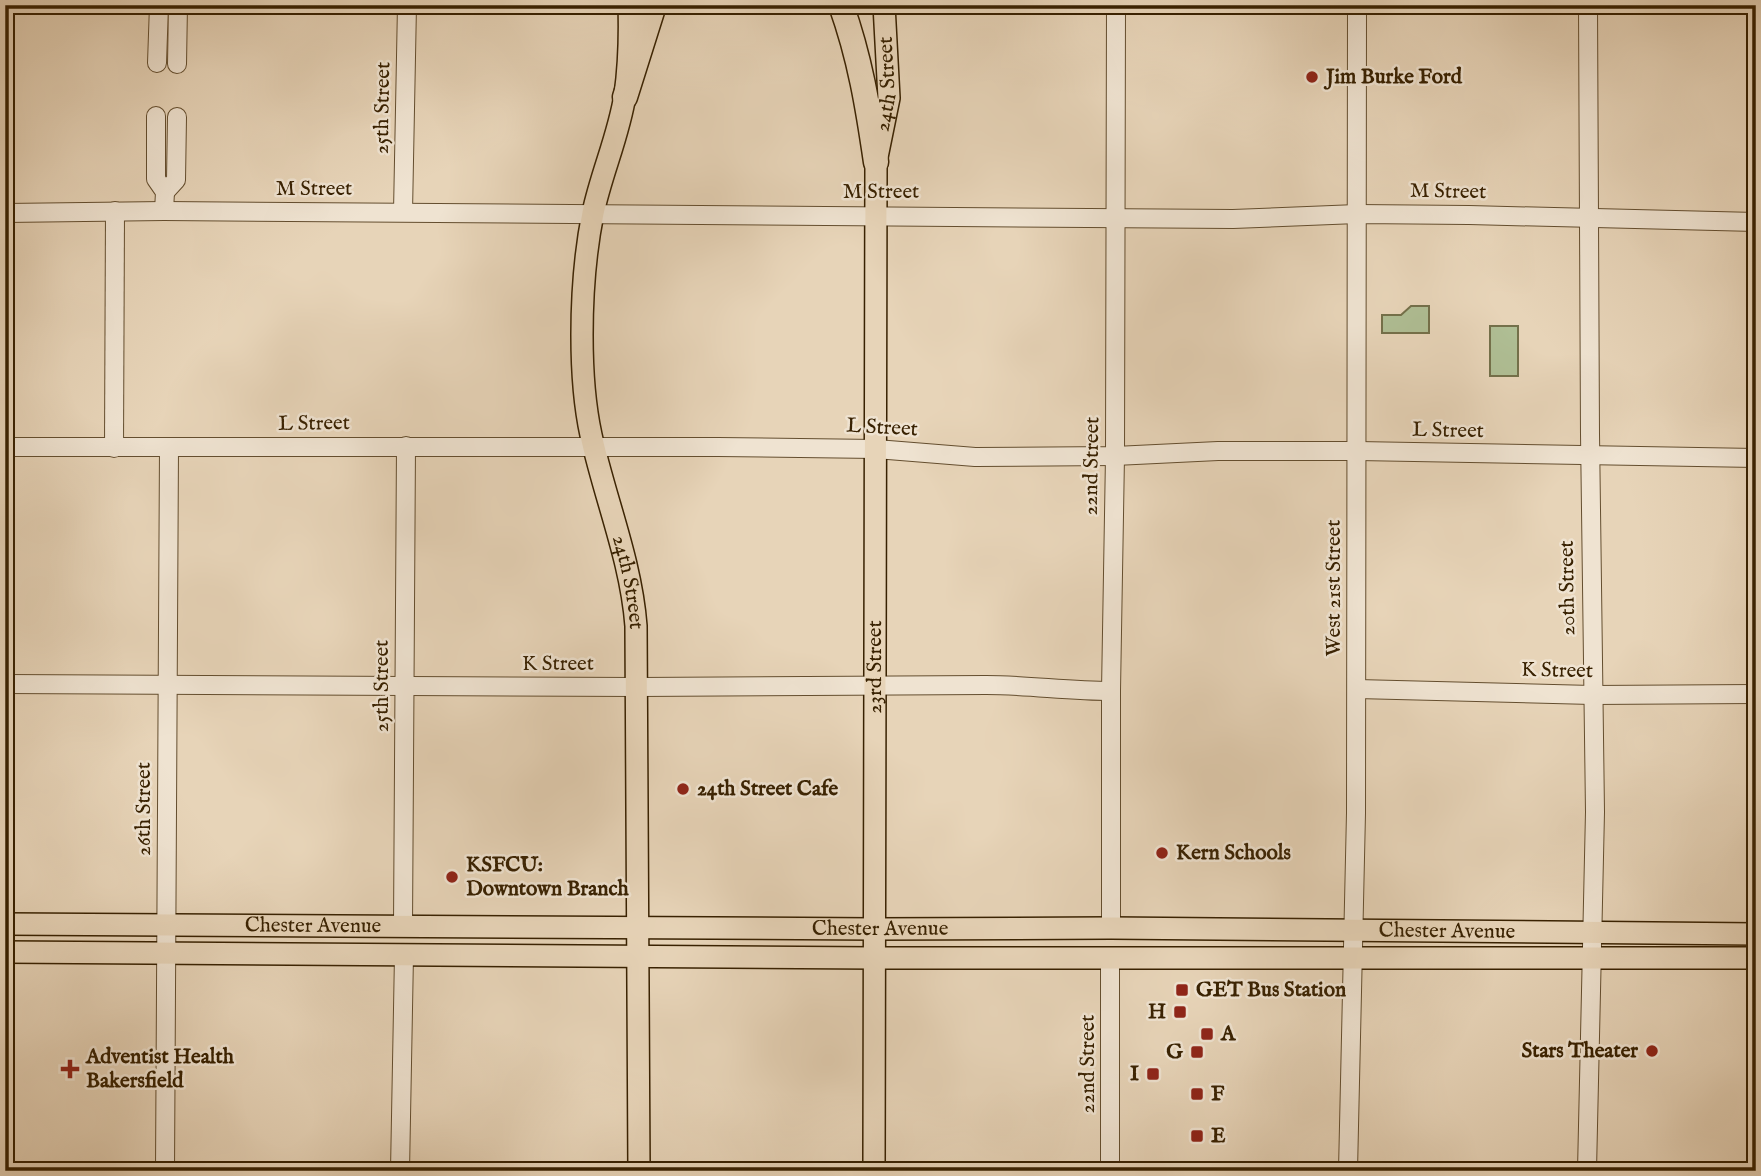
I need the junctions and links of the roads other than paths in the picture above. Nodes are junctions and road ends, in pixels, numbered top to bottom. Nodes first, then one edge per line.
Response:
1 (159, 5) edge
2 (178, 5) edge
3 (407, 5) edge
4 (629, 5) edge
5 (654, 5) edge
6 (841, 5) edge
7 (884, 5) edge
8 (1116, 5) edge
9 (1357, 5) edge
10 (1588, 5) edge
11 (158, 63) dead end
12 (177, 64) dead end
13 (625, 97) junction
14 (156, 116) dead end
15 (177, 117) dead end
16 (876, 162) junction
17 (165, 192) junction
18 (115, 211) junction
19 (164, 211) junction
20 (403, 212) junction
21 (5, 213) edge
22 (593, 213) junction
23 (1357, 214) junction
24 (876, 215) junction
25 (1115, 216) junction
26 (1590, 218) junction
27 (1756, 222) edge
28 (406, 446) junction
29 (5, 447) edge
30 (595, 447) junction
31 (114, 448) junction
32 (169, 448) junction
33 (876, 449) junction
34 (1358, 451) junction
35 (1115, 456) junction
36 (1590, 457) junction
37 (1756, 458) edge
38 (5, 684) edge
39 (168, 685) junction
40 (875, 685) junction
41 (405, 686) junction
42 (638, 687) junction
43 (1357, 689) junction
44 (1111, 691) junction
45 (1756, 694) edge
46 (1592, 695) junction
47 (5, 924) edge
48 (166, 925) junction
49 (403, 926) junction
50 (498, 927) junction
51 (638, 928) junction
52 (1111, 928) junction
53 (875, 929) junction
54 (1353, 931) junction
55 (1592, 932) junction
56 (1756, 934) edge
57 (5, 952) edge
58 (167, 953) junction
59 (404, 955) junction
60 (639, 956) junction
61 (1110, 957) junction
62 (1352, 957) junction
63 (875, 958) junction
64 (1591, 958) junction
65 (1756, 958) edge
66 (165, 1171) edge
67 (400, 1171) edge
68 (639, 1171) edge
69 (874, 1171) edge
70 (1110, 1171) edge
71 (1349, 1171) edge
72 (1587, 1171) edge

1 - 11 street
2 - 12 street
3 - 20 street, 25th Street
4 - 13 main road, 24th Street
5 - 13 highway
6 - 16 highway
7 - 16 main road, 24th Street
8 - 25 street, 22nd Street
9 - 23 street, West 21st Street
10 - 26 street, 20th Street
13 - 22 main road, 24th Street
14 - 17 street
15 - 17 street
16 - 24 main road, 23rd Street
17 - 19 street
18 - 19 street, M Street
18 - 21 street, M Street
18 - 31 street
19 - 20 street, M Street
20 - 22 street, M Street
22 - 24 street, M Street
22 - 30 main road, 24th Street
23 - 25 street, M Street
23 - 26 street, M Street
23 - 34 street, West 21st Street
24 - 25 street, M Street
24 - 33 main road, 23rd Street
25 - 35 street, 22nd Street
26 - 27 street, M Street
26 - 36 street, 20th Street
28 - 30 street, L Street
28 - 32 street, L Street
28 - 41 street, 25th Street
29 - 31 street, L Street
30 - 33 street, L Street
30 - 42 main road, 24th Street
31 - 32 street, L Street
32 - 39 street, 26th Street
33 - 35 street, L Street
33 - 40 main road, 23rd Street
34 - 35 street, L Street
34 - 36 street, L Street
34 - 43 street, West 21st Street
35 - 44 street, 22nd Street
36 - 37 street, L Street
36 - 46 street, 20th Street
38 - 39 street, K Street
39 - 41 street, K Street
39 - 48 street, 26th Street
40 - 42 street, K Street
40 - 44 street, K Street
40 - 53 main road, 23rd Street
41 - 42 street, K Street
41 - 49 street, 25th Street
42 - 51 main road, 24th Street
43 - 46 street, K Street
43 - 54 street, West 21st Street
44 - 52 street, 22nd Street
45 - 46 street, K Street
46 - 55 street, 20th Street
47 - 48 main road, Chester Avenue
48 - 49 main road, Chester Avenue
48 - 58 street, 26th Street
49 - 50 main road, Chester Avenue
50 - 51 main road, Chester Avenue
50 - 59 main road
51 - 53 main road, Chester Avenue
51 - 60 main road, 24th Street
52 - 53 main road, Chester Avenue
52 - 54 main road, Chester Avenue
53 - 63 main road, 23rd Street
54 - 55 main road, Chester Avenue
54 - 62 street, West 21st Street
55 - 56 main road, Chester Avenue
55 - 64 street, 20th Street
57 - 58 main road, Chester Avenue
58 - 59 main road, Chester Avenue
58 - 66 street, 26th Street
59 - 60 main road, Chester Avenue
59 - 67 street
60 - 63 main road, Chester Avenue
60 - 68 main road, 24th Street
61 - 62 main road, Chester Avenue
61 - 63 main road, Chester Avenue
61 - 70 street, 22nd Street
62 - 64 main road, Chester Avenue
62 - 71 street, West 21st Street
63 - 69 main road, 23rd Street
64 - 65 main road, Chester Avenue
64 - 72 street, 20th Street

